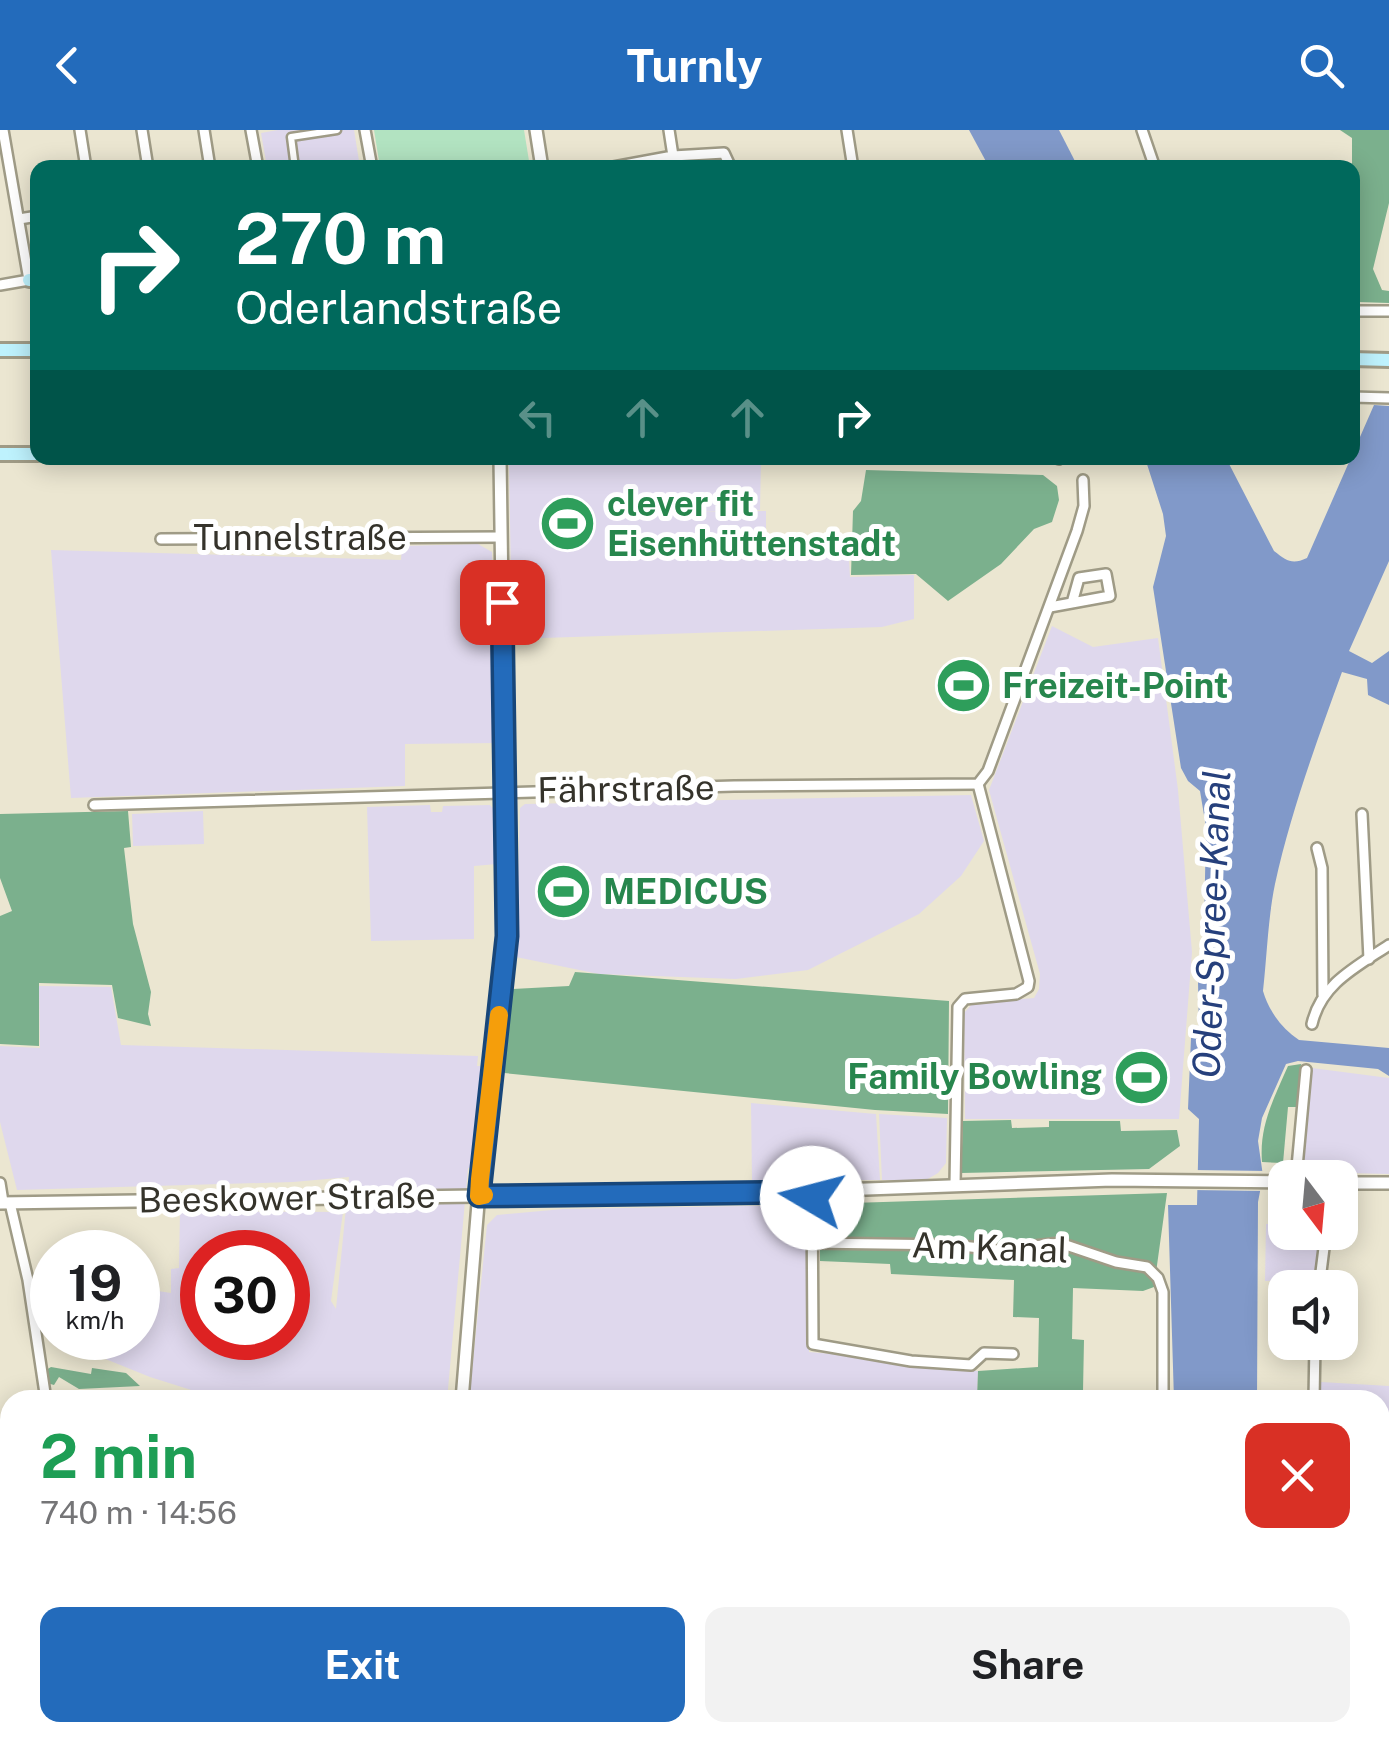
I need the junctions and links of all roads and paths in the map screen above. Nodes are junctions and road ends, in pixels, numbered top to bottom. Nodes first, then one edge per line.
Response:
1 (3, 130) edge
2 (80, 130) edge
3 (142, 130) edge
4 (204, 130) edge
5 (252, 130) edge
6 (337, 130) edge
7 (365, 130) edge
8 (536, 130) edge
9 (668, 130) edge
10 (847, 130) edge
11 (1142, 130) edge
12 (3, 147) edge
13 (673, 156) junction
14 (85, 160) edge
15 (147, 160) edge
16 (209, 160) edge
17 (257, 160) edge
18 (295, 160) edge
19 (371, 160) edge
20 (541, 160) edge
21 (651, 160) edge
22 (727, 160) edge
23 (852, 160) edge
24 (1152, 160) edge
25 (30, 218) edge
26 (18, 220) junction
27 (30, 262) edge
28 (30, 274) edge
29 (0, 286) edge
30 (1360, 311) edge
31 (1389, 311) edge
32 (0, 350) edge
33 (30, 350) edge
34 (1360, 359) edge
35 (1389, 360) edge
36 (1360, 398) edge
37 (1389, 398) edge
38 (0, 454) edge
39 (30, 454) edge
40 (500, 465) edge
41 (1084, 480) dead end
42 (500, 537) junction
43 (161, 539) dead end
44 (1072, 603) junction
45 (1050, 607) junction
46 (978, 784) junction
47 (506, 792) junction
48 (94, 805) dead end
49 (1362, 814) dead end
50 (1318, 848) dead end
51 (1389, 945) edge
52 (1369, 958) junction
53 (1323, 995) junction
54 (1312, 1024) dead end
55 (1306, 1070) dead end
56 (1298, 1160) edge
57 (1268, 1182) edge
58 (1358, 1183) edge
59 (0, 1184) edge
60 (1389, 1184) edge
61 (955, 1185) junction
62 (812, 1192) junction
63 (479, 1196) junction
64 (4, 1203) edge
65 (812, 1243) junction
66 (1013, 1354) dead end
67 (1315, 1360) edge
68 (44, 1390) edge
69 (463, 1390) edge
70 (1164, 1390) edge
71 (1314, 1390) edge

1 - 12 street
2 - 14 street
3 - 15 street
4 - 16 street
5 - 17 street
6 - 18 street
7 - 19 street
8 - 20 street
9 - 13 street
10 - 23 street
11 - 24 street
12 - 26 street
13 - 21 street
13 - 22 street
25 - 26 street
26 - 27 street
28 - 29 street
30 - 31 street
32 - 33 main road
34 - 35 main road
36 - 37 street
38 - 39 main road
40 - 42 street
41 - 45 street
42 - 43 street, Tunnelstraße
42 - 47 street
44 - 44 street
44 - 45 street
45 - 46 street
46 - 47 street, Fährstraße
46 - 61 street
47 - 48 street, Fährstraße
47 - 63 street
49 - 52 street
50 - 53 street
51 - 52 street
52 - 53 street
53 - 54 street
55 - 56 street
57 - 61 street, Beeskower Straße
58 - 60 street
59 - 64 street
61 - 62 street, Beeskower Straße
62 - 63 street, Beeskower Straße
62 - 65 street
63 - 64 street, Beeskower Straße
63 - 69 street
64 - 68 street
65 - 66 street
65 - 70 street, Am Kanal
67 - 71 street

